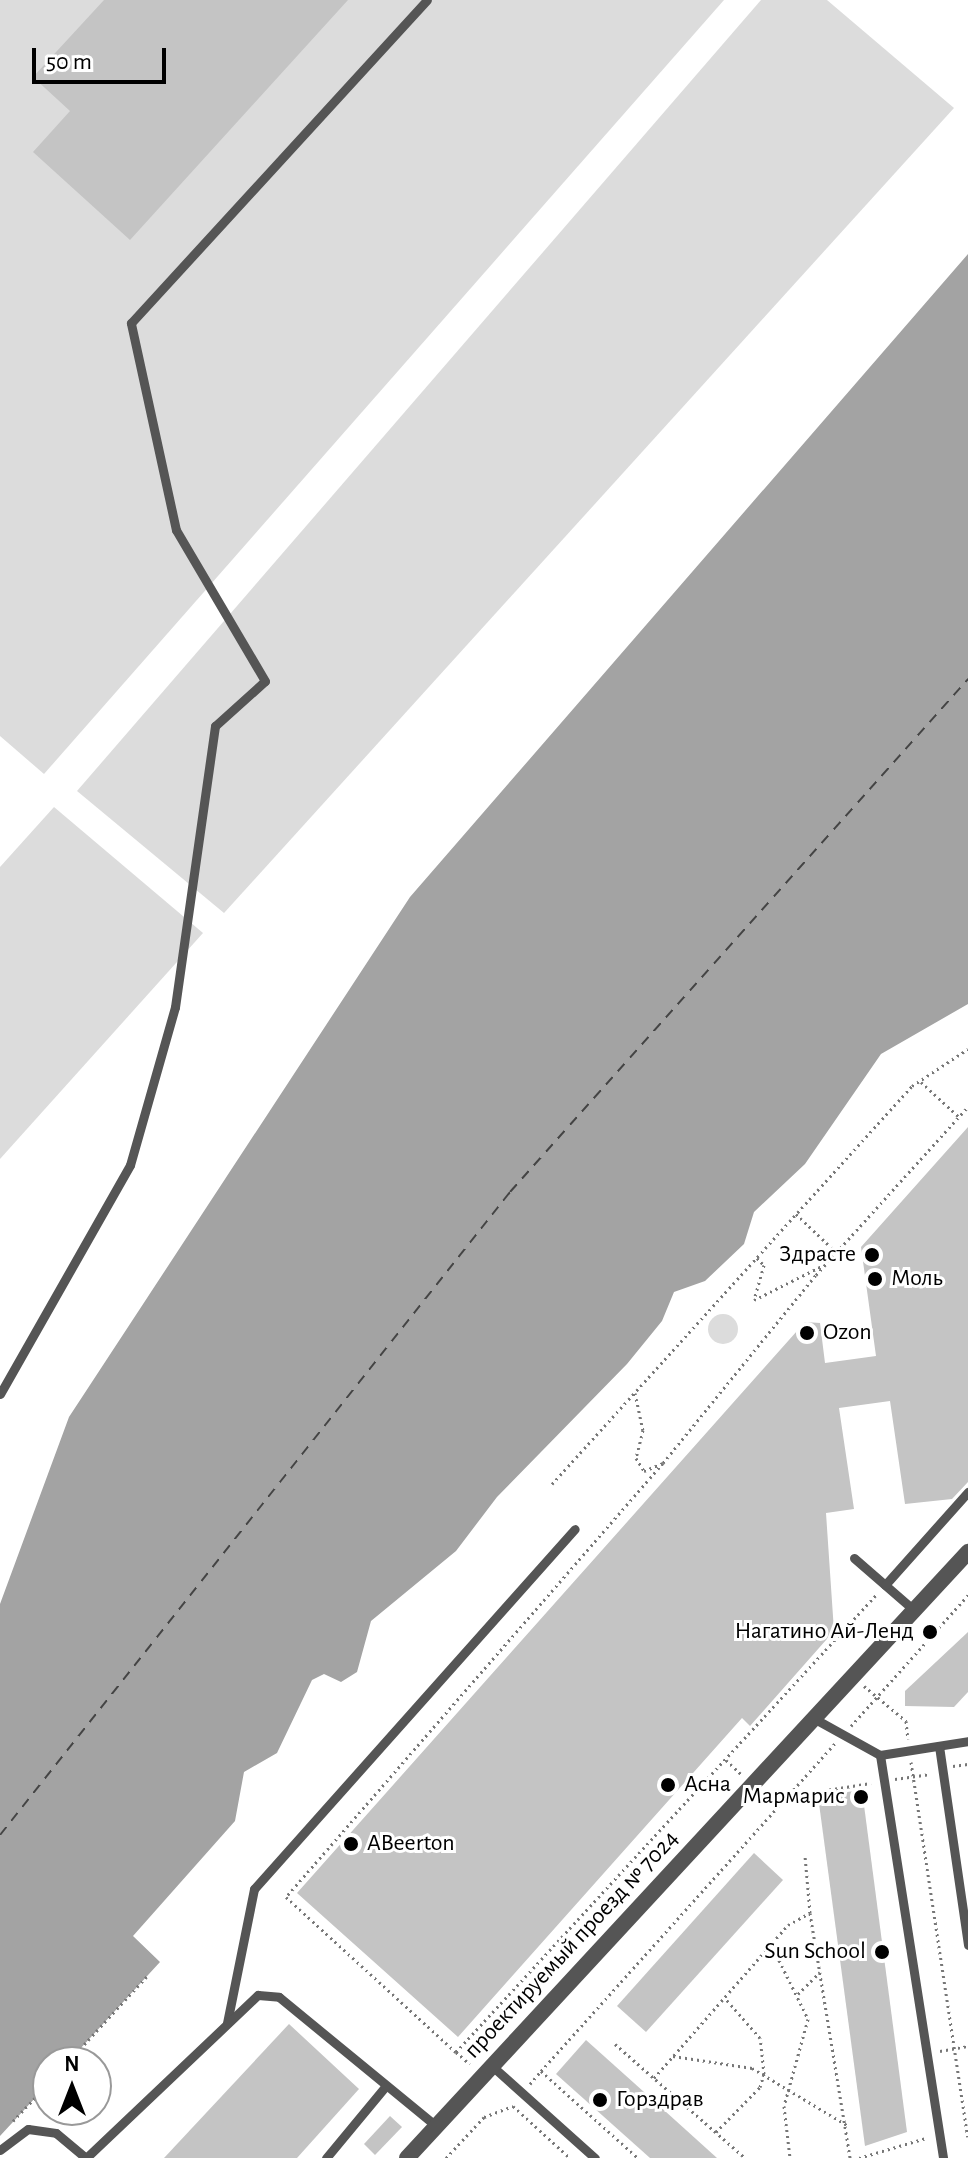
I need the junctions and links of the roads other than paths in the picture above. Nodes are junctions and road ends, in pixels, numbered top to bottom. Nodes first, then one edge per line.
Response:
1 (427, 0) edge
2 (0, 1394) edge
3 (968, 1492) edge
4 (575, 1529) dead end
5 (968, 1552) edge
6 (854, 1558) dead end
7 (885, 1585) junction
8 (915, 1611) junction
9 (815, 1719) junction
10 (968, 1741) edge
11 (939, 1746) junction
12 (880, 1755) junction
13 (968, 1945) edge
14 (227, 2023) junction
15 (492, 2066) junction
16 (385, 2087) junction
17 (436, 2126) junction
18 (0, 2150) edge
19 (86, 2158) edge
20 (326, 2158) edge
21 (407, 2158) edge
22 (595, 2158) edge
23 (943, 2158) edge

1 - 2 lane
3 - 7 lane
4 - 14 lane
5 - 8 street, проектируемый проезд № 7024
6 - 7 lane
7 - 8 lane
8 - 9 street, проектируемый проезд № 7024
9 - 12 lane
9 - 15 street, проектируемый проезд № 7024
10 - 11 lane
11 - 12 lane
11 - 13 lane
12 - 23 lane
14 - 16 lane
14 - 19 lane
15 - 17 street, проектируемый проезд № 7024
15 - 22 lane
16 - 17 lane
16 - 20 lane
17 - 21 street, проектируемый проезд № 7024
18 - 19 lane

